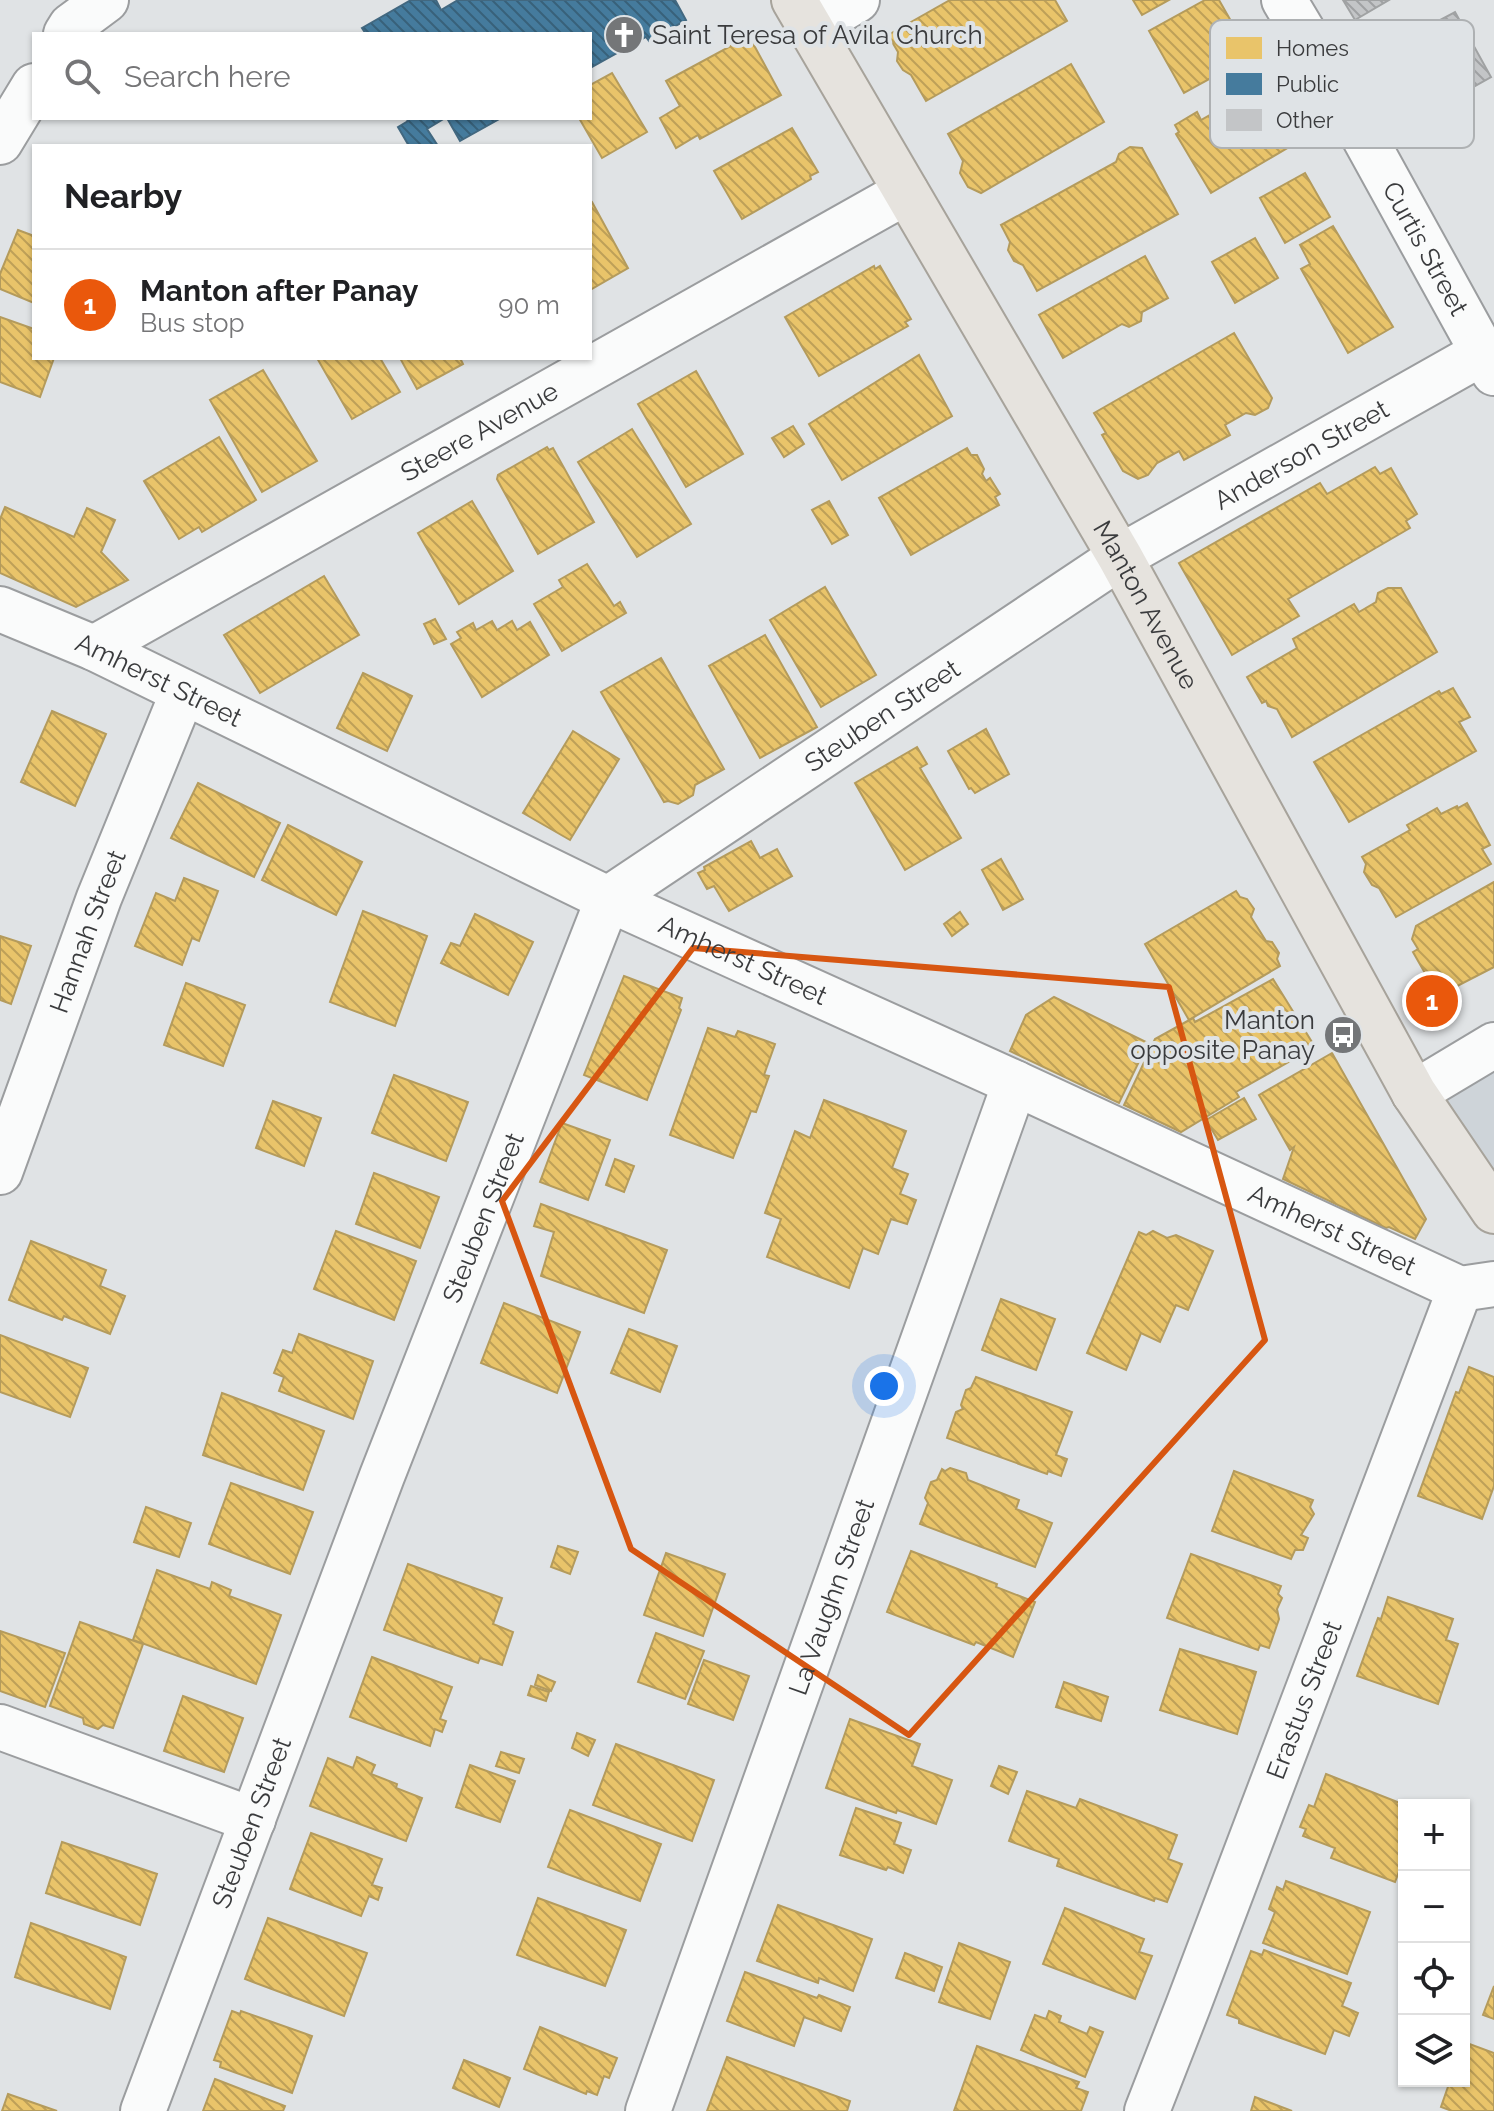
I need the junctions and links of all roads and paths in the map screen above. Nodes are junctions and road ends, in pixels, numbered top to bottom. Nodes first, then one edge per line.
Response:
1 (106, 0) edge
2 (857, 0) edge
3 (1284, 0) edge
4 (802, 14) edge
5 (1296, 20) edge
6 (67, 32) edge
7 (32, 89) edge
8 (0, 142) edge
9 (1370, 148) edge
10 (906, 192) junction
11 (1488, 363) edge
12 (1120, 557) junction
13 (0, 609) edge
14 (94, 648) junction
15 (183, 692) junction
16 (608, 899) junction
17 (1494, 1045) edge
18 (1015, 1083) junction
19 (1414, 1093) junction
20 (0, 1172) edge
21 (1494, 1211) edge
22 (1477, 1286) edge
23 (0, 1727) edge
24 (253, 1820) junction
25 (143, 2111) edge
26 (648, 2111) edge
27 (1147, 2111) edge

1 - 6 street
2 - 4 street
3 - 5 street, Curtis Street
4 - 10 main road, Manton Avenue
7 - 8 street
9 - 11 street, Curtis Street
10 - 12 main road, Manton Avenue
10 - 14 street, Steere Avenue
11 - 12 street, Anderson Street
12 - 16 street, Steuben Street
12 - 19 main road, Manton Avenue
13 - 14 street, Amherst Street
14 - 15 street, Amherst Street
15 - 16 street, Amherst Street
15 - 20 street, Hannah Street
16 - 18 street, Amherst Street
16 - 24 street, Steuben Street
17 - 19 street
18 - 22 street, Amherst Street
18 - 26 street, La Vaughn Street
19 - 21 main road, Manton Avenue
22 - 27 street, Erastus Street
23 - 24 street
24 - 25 street, Steuben Street

